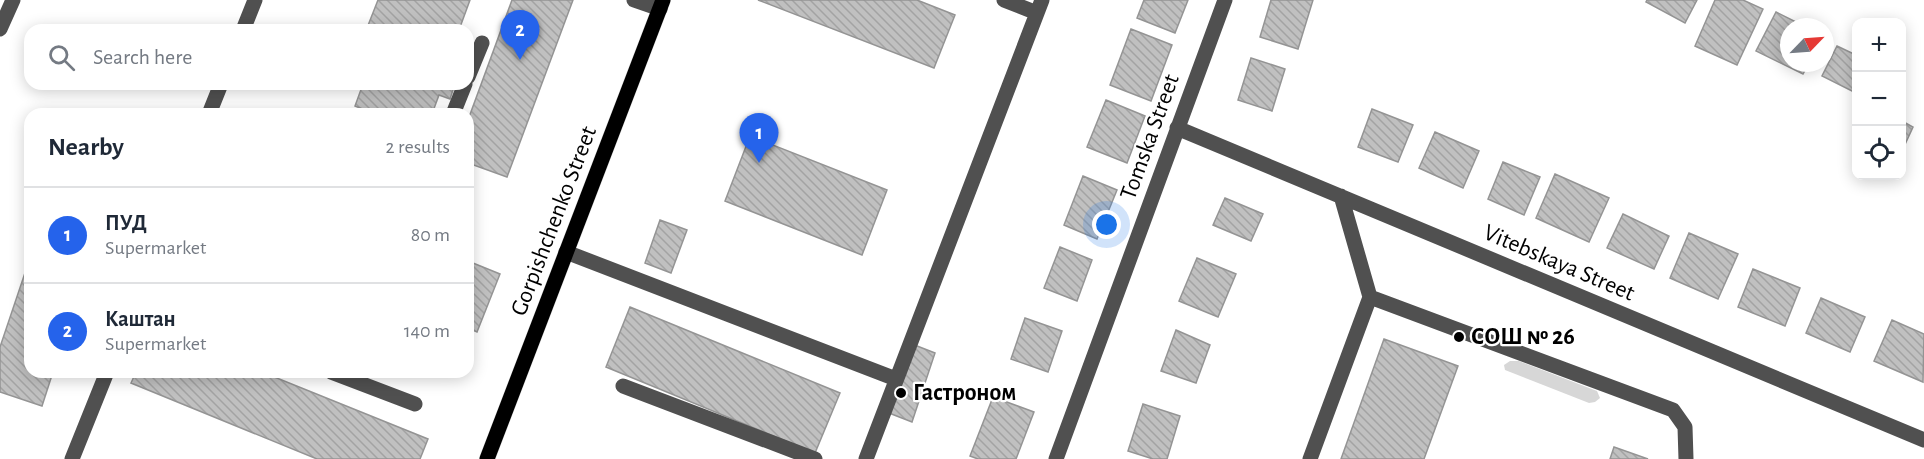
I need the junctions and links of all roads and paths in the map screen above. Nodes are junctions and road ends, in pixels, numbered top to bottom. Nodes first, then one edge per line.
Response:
1 (13, 0) edge
2 (255, 0) edge
3 (634, 0) edge
4 (1004, 0) edge
5 (1225, 0) edge
6 (661, 5) edge
7 (1039, 7) edge
8 (245, 24) edge
9 (0, 29) edge
10 (482, 43) dead end
11 (474, 62) edge
12 (219, 90) edge
13 (463, 90) edge
14 (211, 108) edge
15 (455, 108) edge
16 (1177, 128) junction
17 (1341, 196) junction
18 (566, 252) junction
19 (1370, 297) junction
20 (104, 378) edge
21 (347, 378) edge
22 (896, 379) junction
23 (623, 386) dead end
24 (415, 404) dead end
25 (1924, 440) edge
26 (72, 459) edge
27 (487, 459) edge
28 (815, 459) edge
29 (866, 459) edge
30 (1056, 459) edge
31 (1311, 459) edge
32 (1686, 459) edge

1 - 9 street
2 - 8 street
3 - 6 street
4 - 7 street
5 - 16 street, Tomska Street
6 - 18 main road, Gorpishchenko Street
7 - 22 street
10 - 11 street
12 - 14 street
13 - 15 street
16 - 17 street, Vitebskaya Street
16 - 30 street, Tomska Street
17 - 19 street
17 - 25 street, Vitebskaya Street
18 - 22 street
18 - 27 main road, Gorpishchenko Street
19 - 31 street
19 - 32 street
20 - 26 street
21 - 24 street
22 - 29 street
23 - 28 street

